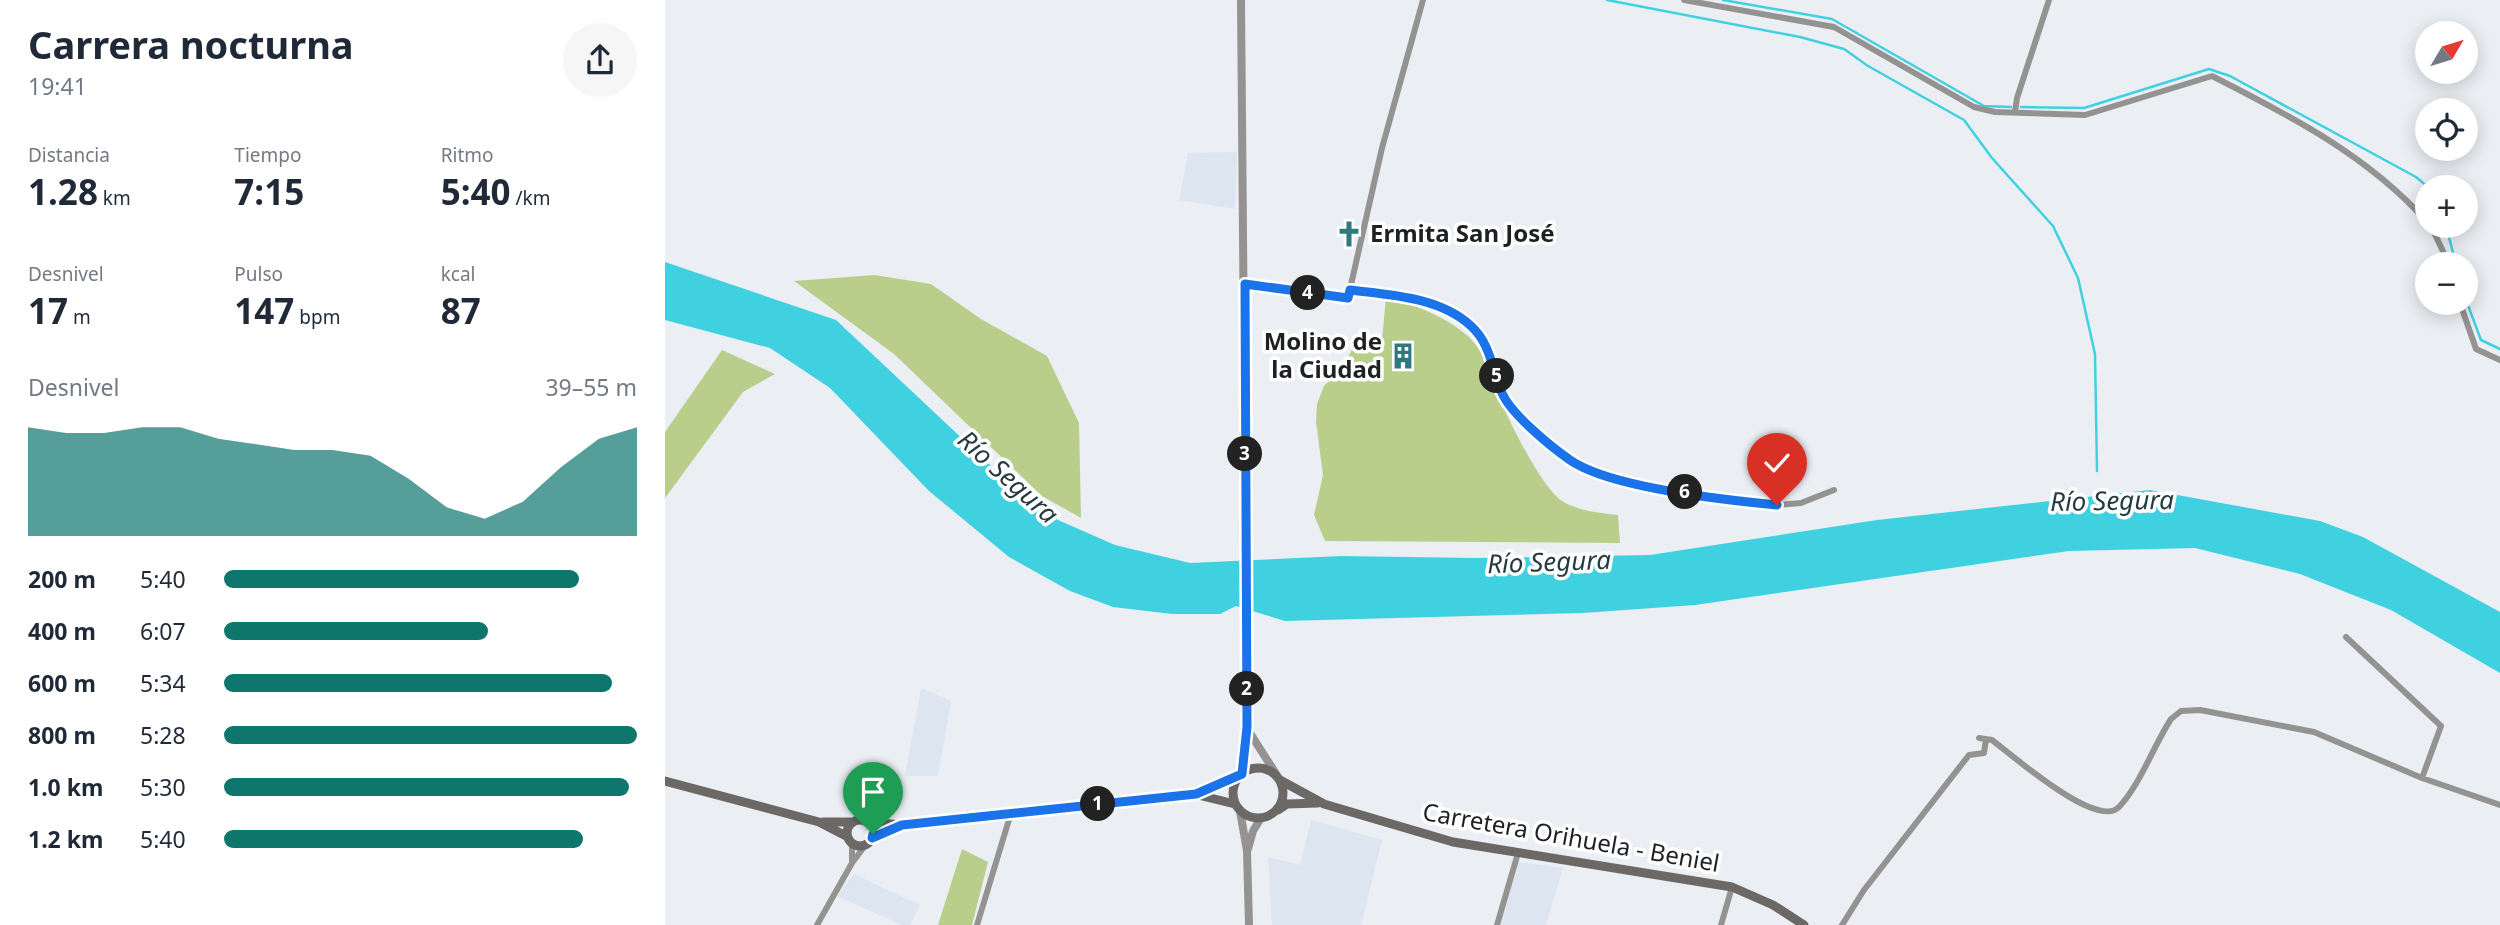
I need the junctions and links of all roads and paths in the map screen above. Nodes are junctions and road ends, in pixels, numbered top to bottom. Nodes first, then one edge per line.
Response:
1 (1241, 0) edge
2 (1423, 0) edge
3 (1683, 0) edge
4 (2049, 0) edge
5 (2015, 112) junction
6 (2415, 208) edge
7 (1245, 284) junction
8 (1350, 290) junction
9 (2464, 315) edge
10 (2500, 360) edge
11 (1834, 490) dead end
12 (2346, 637) dead end
13 (1247, 727) junction
14 (1240, 775) junction
15 (2422, 778) junction
16 (1279, 779) junction
17 (665, 781) edge
18 (1196, 794) junction
19 (1324, 804) junction
20 (2500, 805) edge
21 (1238, 808) junction
22 (1276, 811) junction
23 (1011, 813) junction
24 (1261, 818) junction
25 (820, 822) junction
26 (853, 822) junction
27 (868, 822) junction
28 (902, 825) junction
29 (850, 840) junction
30 (870, 840) junction
31 (1247, 851) junction
32 (1518, 853) junction
33 (852, 863) junction
34 (1732, 887) junction
35 (817, 925) edge
36 (977, 925) edge
37 (1249, 925) edge
38 (1497, 925) edge
39 (1721, 925) edge
40 (1804, 925) edge
41 (1842, 925) edge

1 - 7 street
2 - 8 street
3 - 5 street
4 - 5 street
5 - 6 street
7 - 8 street
7 - 13 street
8 - 11 street
9 - 10 street
12 - 15 street
13 - 14 street
13 - 16 street
14 - 16 main road
14 - 18 main road
14 - 21 main road
15 - 20 street
15 - 41 street
16 - 19 main road, Carretera Orihuela - Beniel
16 - 22 main road
17 - 25 main road
18 - 21 main road
18 - 23 main road
19 - 22 main road, Carretera Orihuela - Beniel
19 - 32 main road, Carretera Orihuela - Beniel
21 - 24 main road
21 - 31 street
22 - 24 main road
23 - 28 main road
23 - 36 street
24 - 31 street
25 - 26 main road
25 - 29 main road
26 - 27 main road
26 - 29 main road
27 - 28 main road
27 - 30 main road
28 - 30 main road
29 - 30 main road
29 - 33 street
30 - 33 street
31 - 37 street
32 - 34 main road, Carretera Orihuela - Beniel
32 - 38 street
33 - 35 street
34 - 39 street
34 - 40 main road, Carretera Orihuela - Beniel

